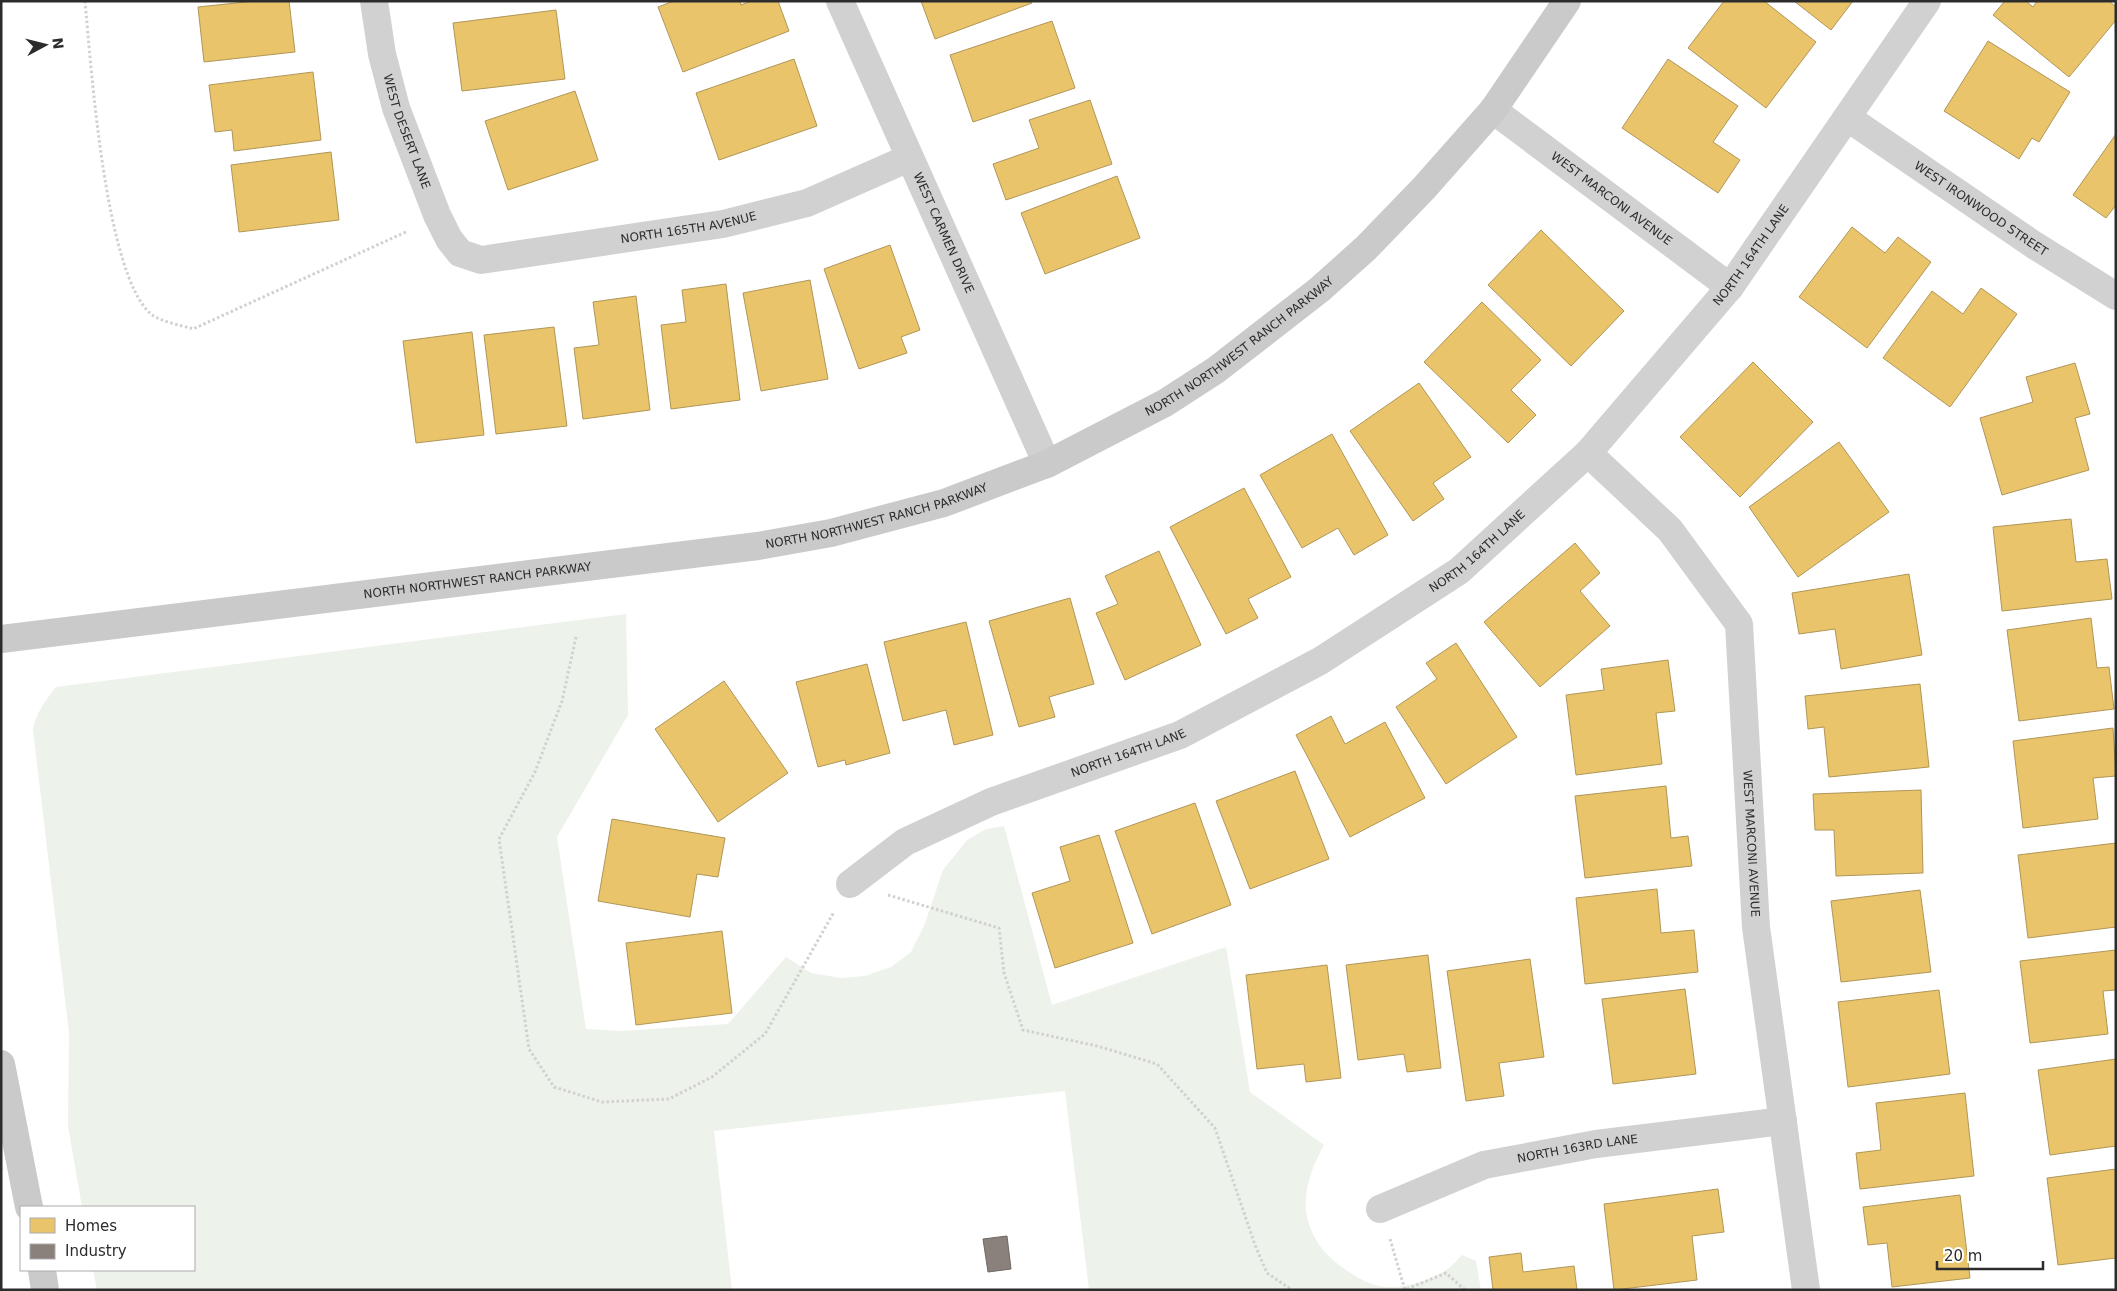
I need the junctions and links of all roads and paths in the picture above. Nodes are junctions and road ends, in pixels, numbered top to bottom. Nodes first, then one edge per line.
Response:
1 (84, 1) edge
2 (374, 1) edge
3 (840, 1) edge
4 (1567, 1) edge
5 (1928, 1) edge
6 (1493, 110) junction
7 (1848, 118) junction
8 (909, 158) junction
9 (437, 215) junction
10 (460, 253) joint
11 (1730, 287) junction
12 (2116, 296) edge
13 (1588, 453) junction
14 (1047, 464) junction
15 (576, 637) dead end
16 (1, 639) edge
17 (850, 884) junction
18 (1, 1064) edge
19 (1783, 1121) junction
20 (30, 1206) edge
21 (1380, 1209) joint
22 (42, 1271) edge
23 (1406, 1289) edge
24 (46, 1290) edge
25 (1292, 1290) edge
26 (1465, 1290) edge
27 (1806, 1290) edge

1 - 9 path
2 - 9 street, WEST DESERT LANE
3 - 8 street, WEST CARMEN DRIVE
4 - 6 main road, NORTH NORTHWEST RANCH PARKWAY
5 - 7 street, NORTH 164TH LANE
6 - 11 street, WEST MARCONI AVENUE
6 - 14 main road, NORTH NORTHWEST RANCH PARKWAY
7 - 11 street, NORTH 164TH LANE
7 - 12 street, WEST IRONWOOD STREET
8 - 10 street, NORTH 165TH AVENUE
8 - 14 street, WEST CARMEN DRIVE
9 - 10 street, WEST DESERT LANE
11 - 13 street, NORTH 164TH LANE
13 - 17 street, NORTH 164TH LANE
13 - 19 street, WEST MARCONI AVENUE
14 - 16 main road, NORTH NORTHWEST RANCH PARKWAY
15 - 17 path
17 - 25 path
18 - 20 main road
19 - 21 street, NORTH 163RD LANE
19 - 27 street, WEST MARCONI AVENUE
21 - 23 path
22 - 24 main road
23 - 26 path

